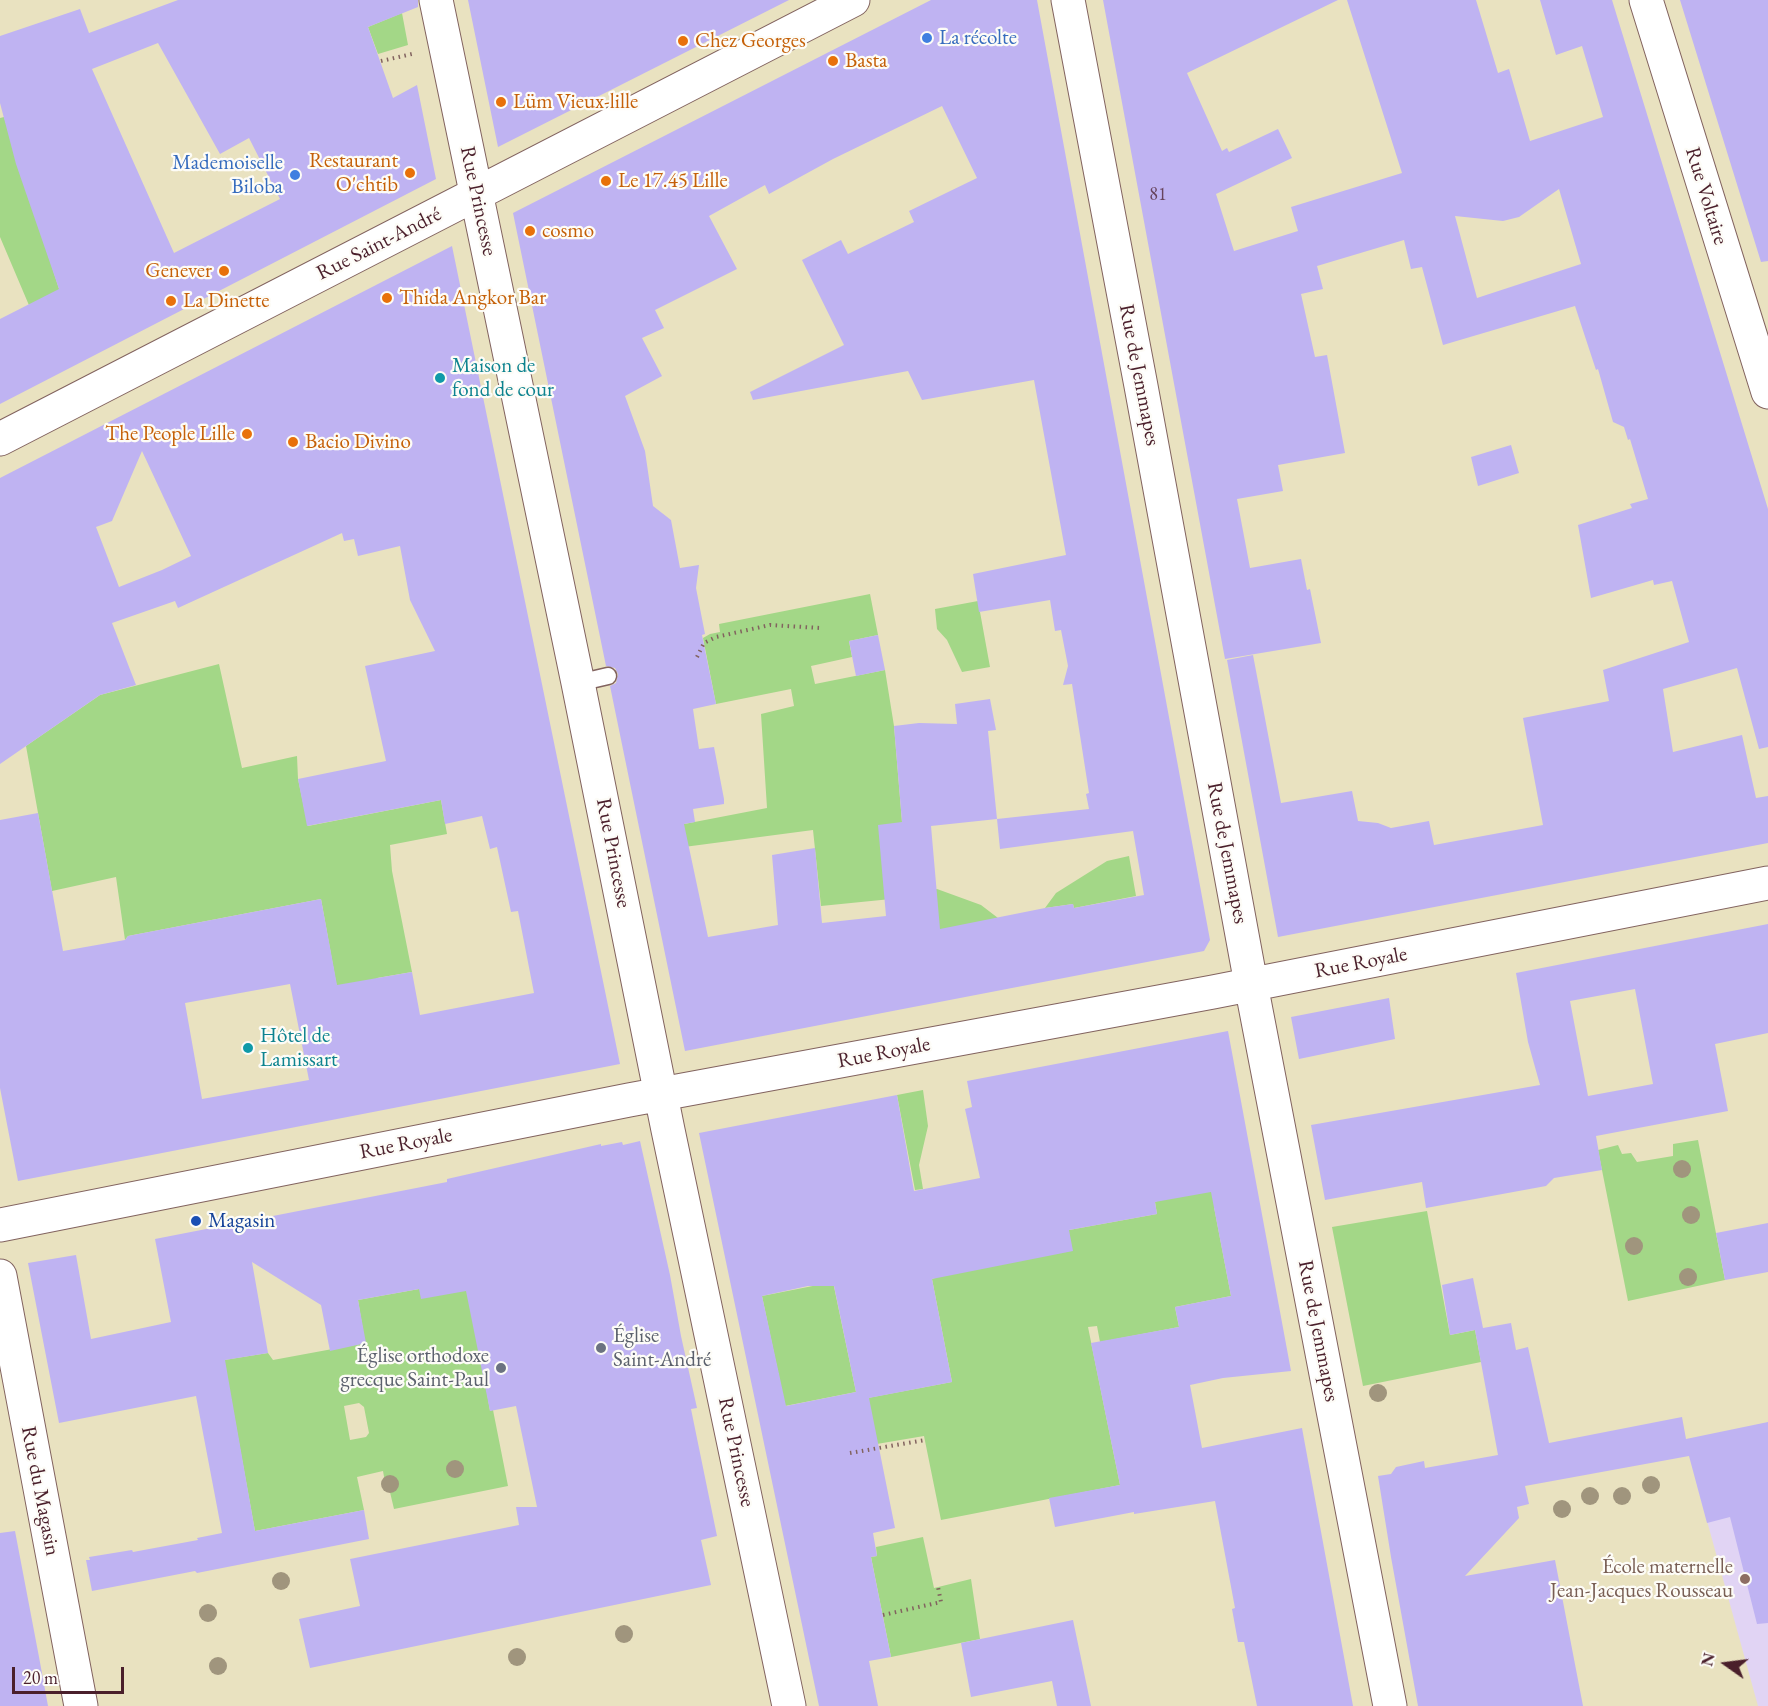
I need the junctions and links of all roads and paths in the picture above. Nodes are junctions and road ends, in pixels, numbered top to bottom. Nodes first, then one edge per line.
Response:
1 (436, 0) edge
2 (853, 0) edge
3 (1068, 0) edge
4 (1646, 0) edge
5 (476, 194) junction
6 (1768, 392) edge
7 (0, 439) edge
8 (820, 627) dead end
9 (697, 657) dead end
10 (1768, 883) edge
11 (1251, 984) junction
12 (661, 1095) junction
13 (0, 1225) edge
14 (0, 1276) edge
15 (925, 1440) dead end
16 (850, 1453) dead end
17 (938, 1587) dead end
18 (883, 1616) dead end
19 (81, 1706) edge
20 (789, 1706) edge
21 (1390, 1706) edge

1 - 5 street, Rue Princesse
2 - 5 street, Rue Saint-André
3 - 11 street, Rue de Jemmapes
4 - 6 street, Rue Voltaire
5 - 7 street, Rue Saint-André
5 - 12 street, Rue Princesse
8 - 9 path
10 - 11 street, Rue Royale
11 - 12 street, Rue Royale
11 - 21 street, Rue de Jemmapes
12 - 13 street, Rue Royale
12 - 20 street, Rue Princesse
14 - 19 street, Rue du Magasin
15 - 16 path
17 - 18 path

